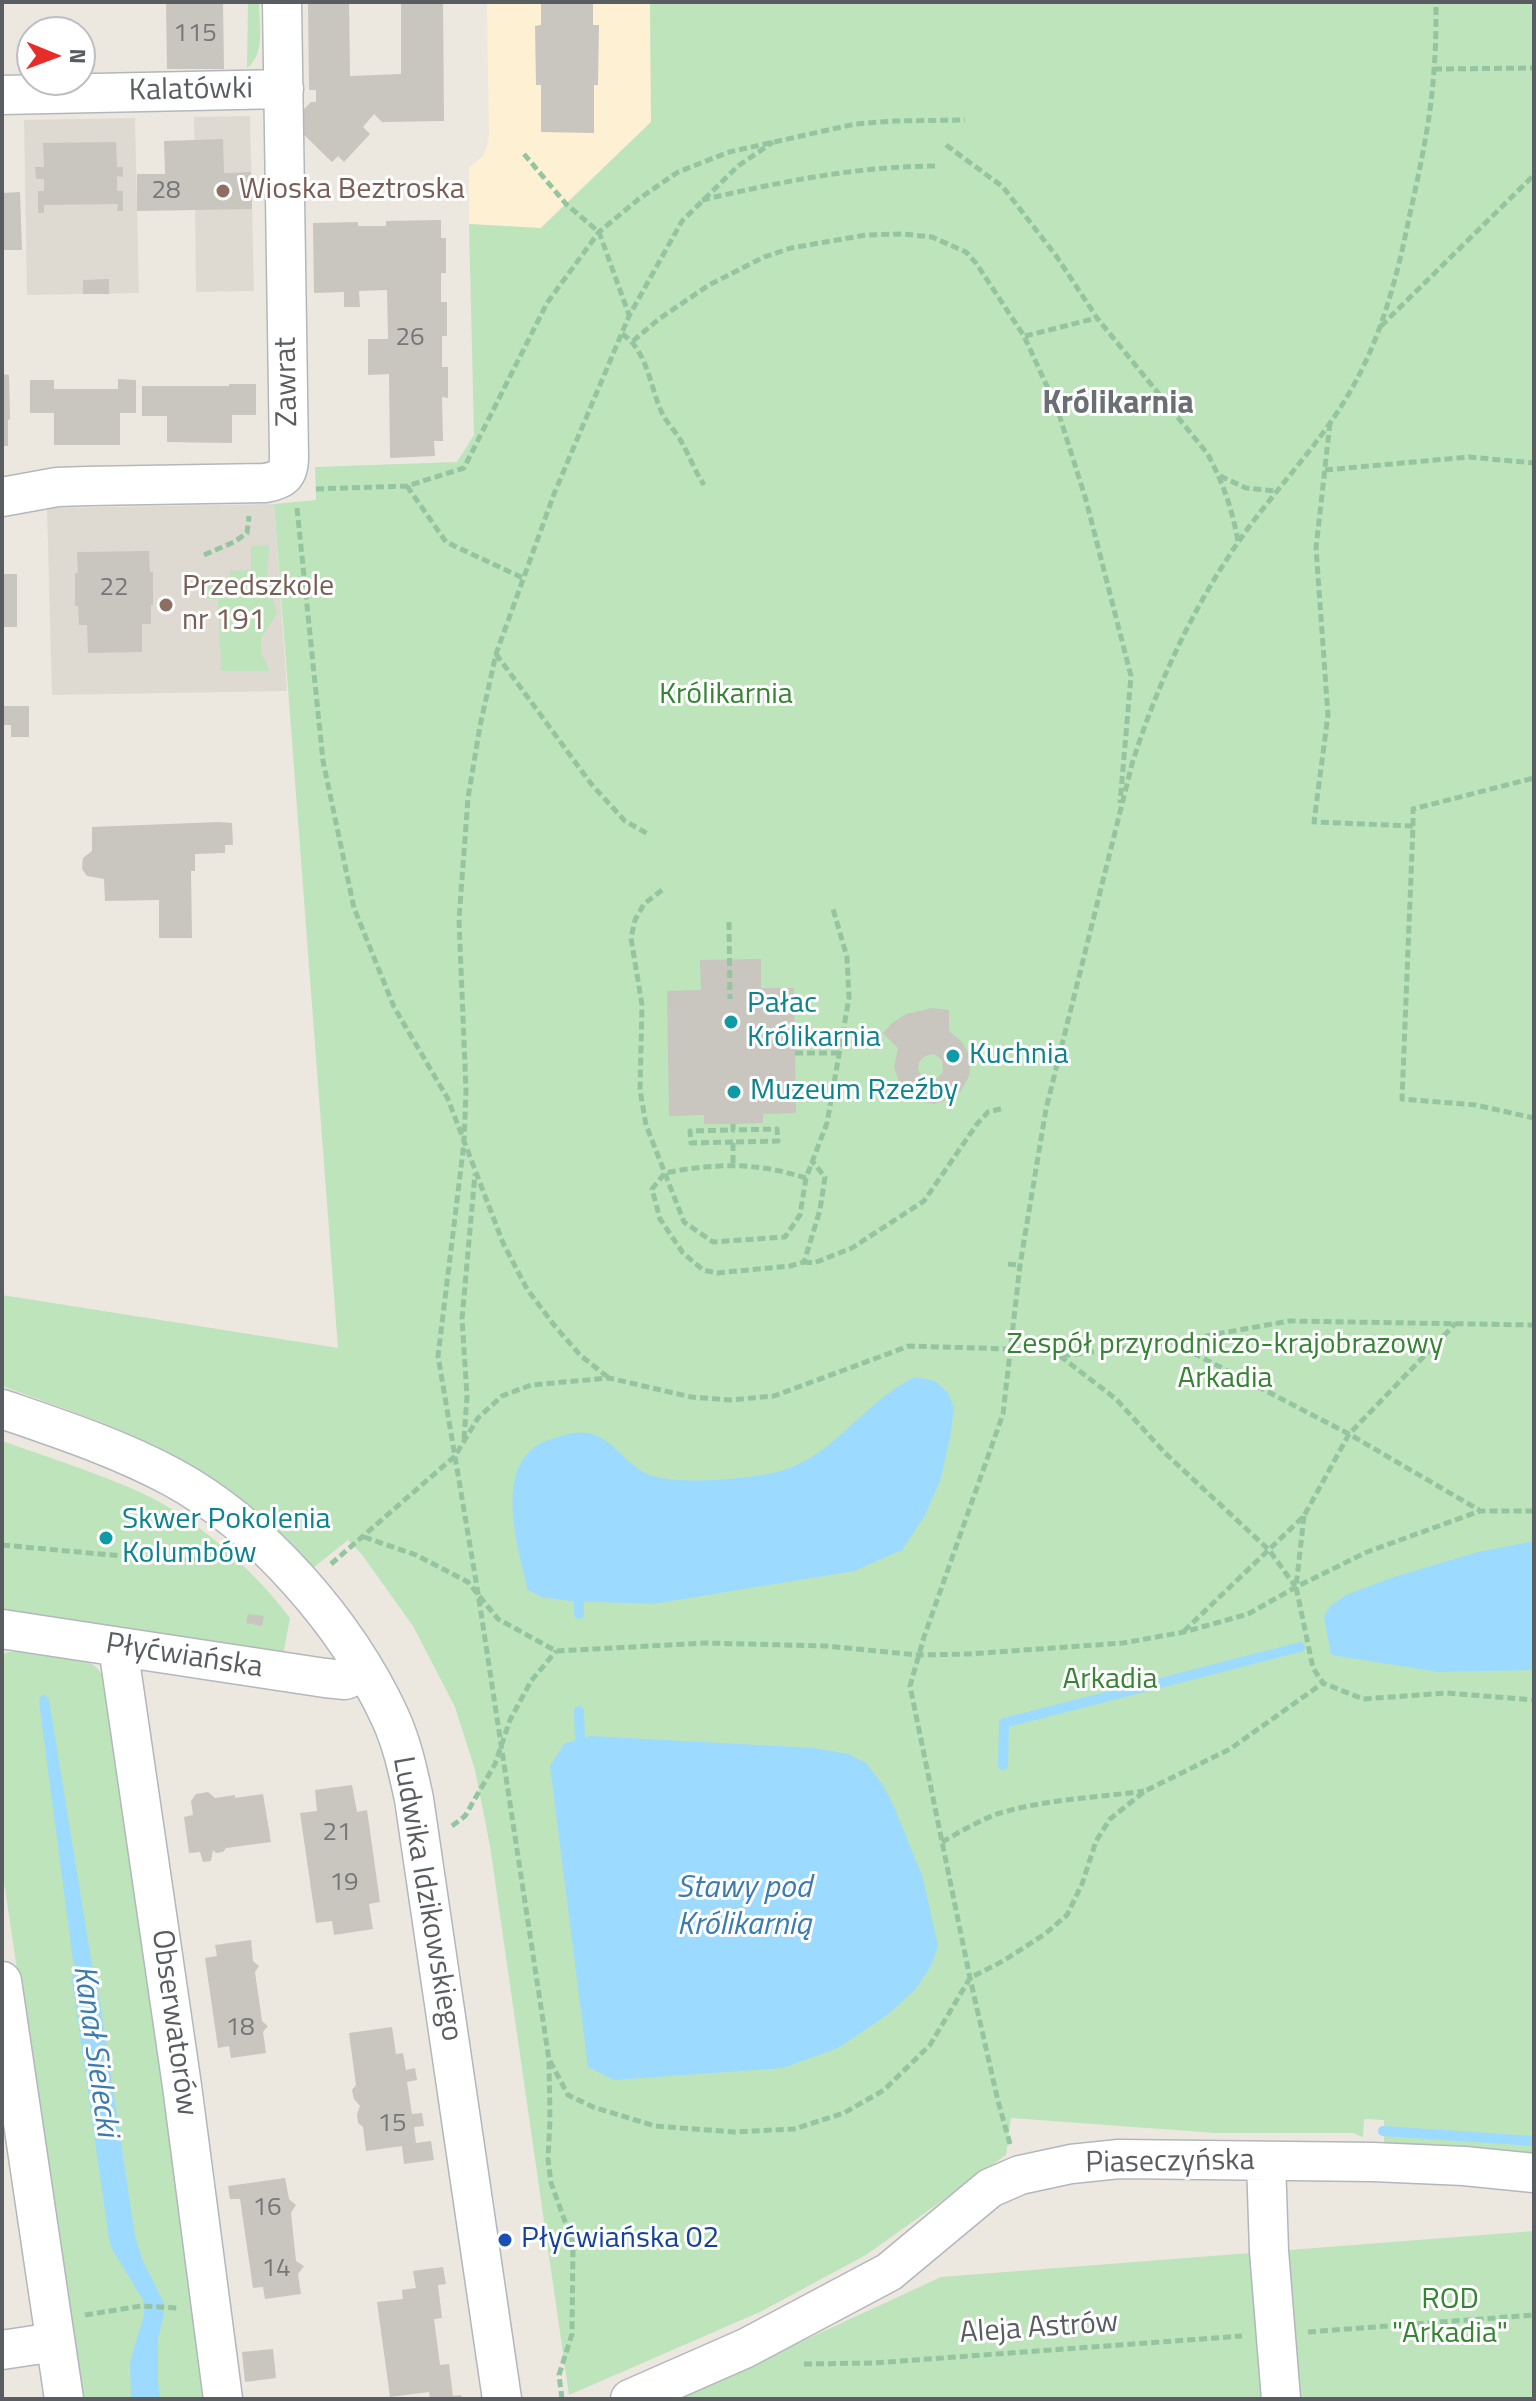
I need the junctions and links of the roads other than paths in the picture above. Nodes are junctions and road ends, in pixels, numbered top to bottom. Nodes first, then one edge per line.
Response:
1 (282, 2) edge
2 (284, 89) junction
3 (2, 95) edge
4 (2, 497) edge
5 (2, 1409) edge
6 (2, 1629) edge
7 (118, 1647) junction
8 (365, 1672) junction
9 (2, 1981) edge
10 (1266, 2161) junction
11 (1534, 2173) edge
12 (55, 2342) junction
13 (2, 2350) edge
14 (64, 2399) edge
15 (223, 2399) edge
16 (502, 2399) edge
17 (630, 2399) edge
18 (1281, 2399) edge

1 - 2 street, Zawrat
2 - 3 street, Kalatówki
2 - 4 street, Zawrat
5 - 8 street, Ludwika Idzikowskiego
6 - 7 street, Płyćwiańska
7 - 8 street, Płyćwiańska
7 - 15 street, Obserwatorów
8 - 16 street, Ludwika Idzikowskiego
9 - 12 street
10 - 11 street, Piaseczyńska
10 - 17 street, Piaseczyńska
10 - 18 street
12 - 13 street
12 - 14 street

